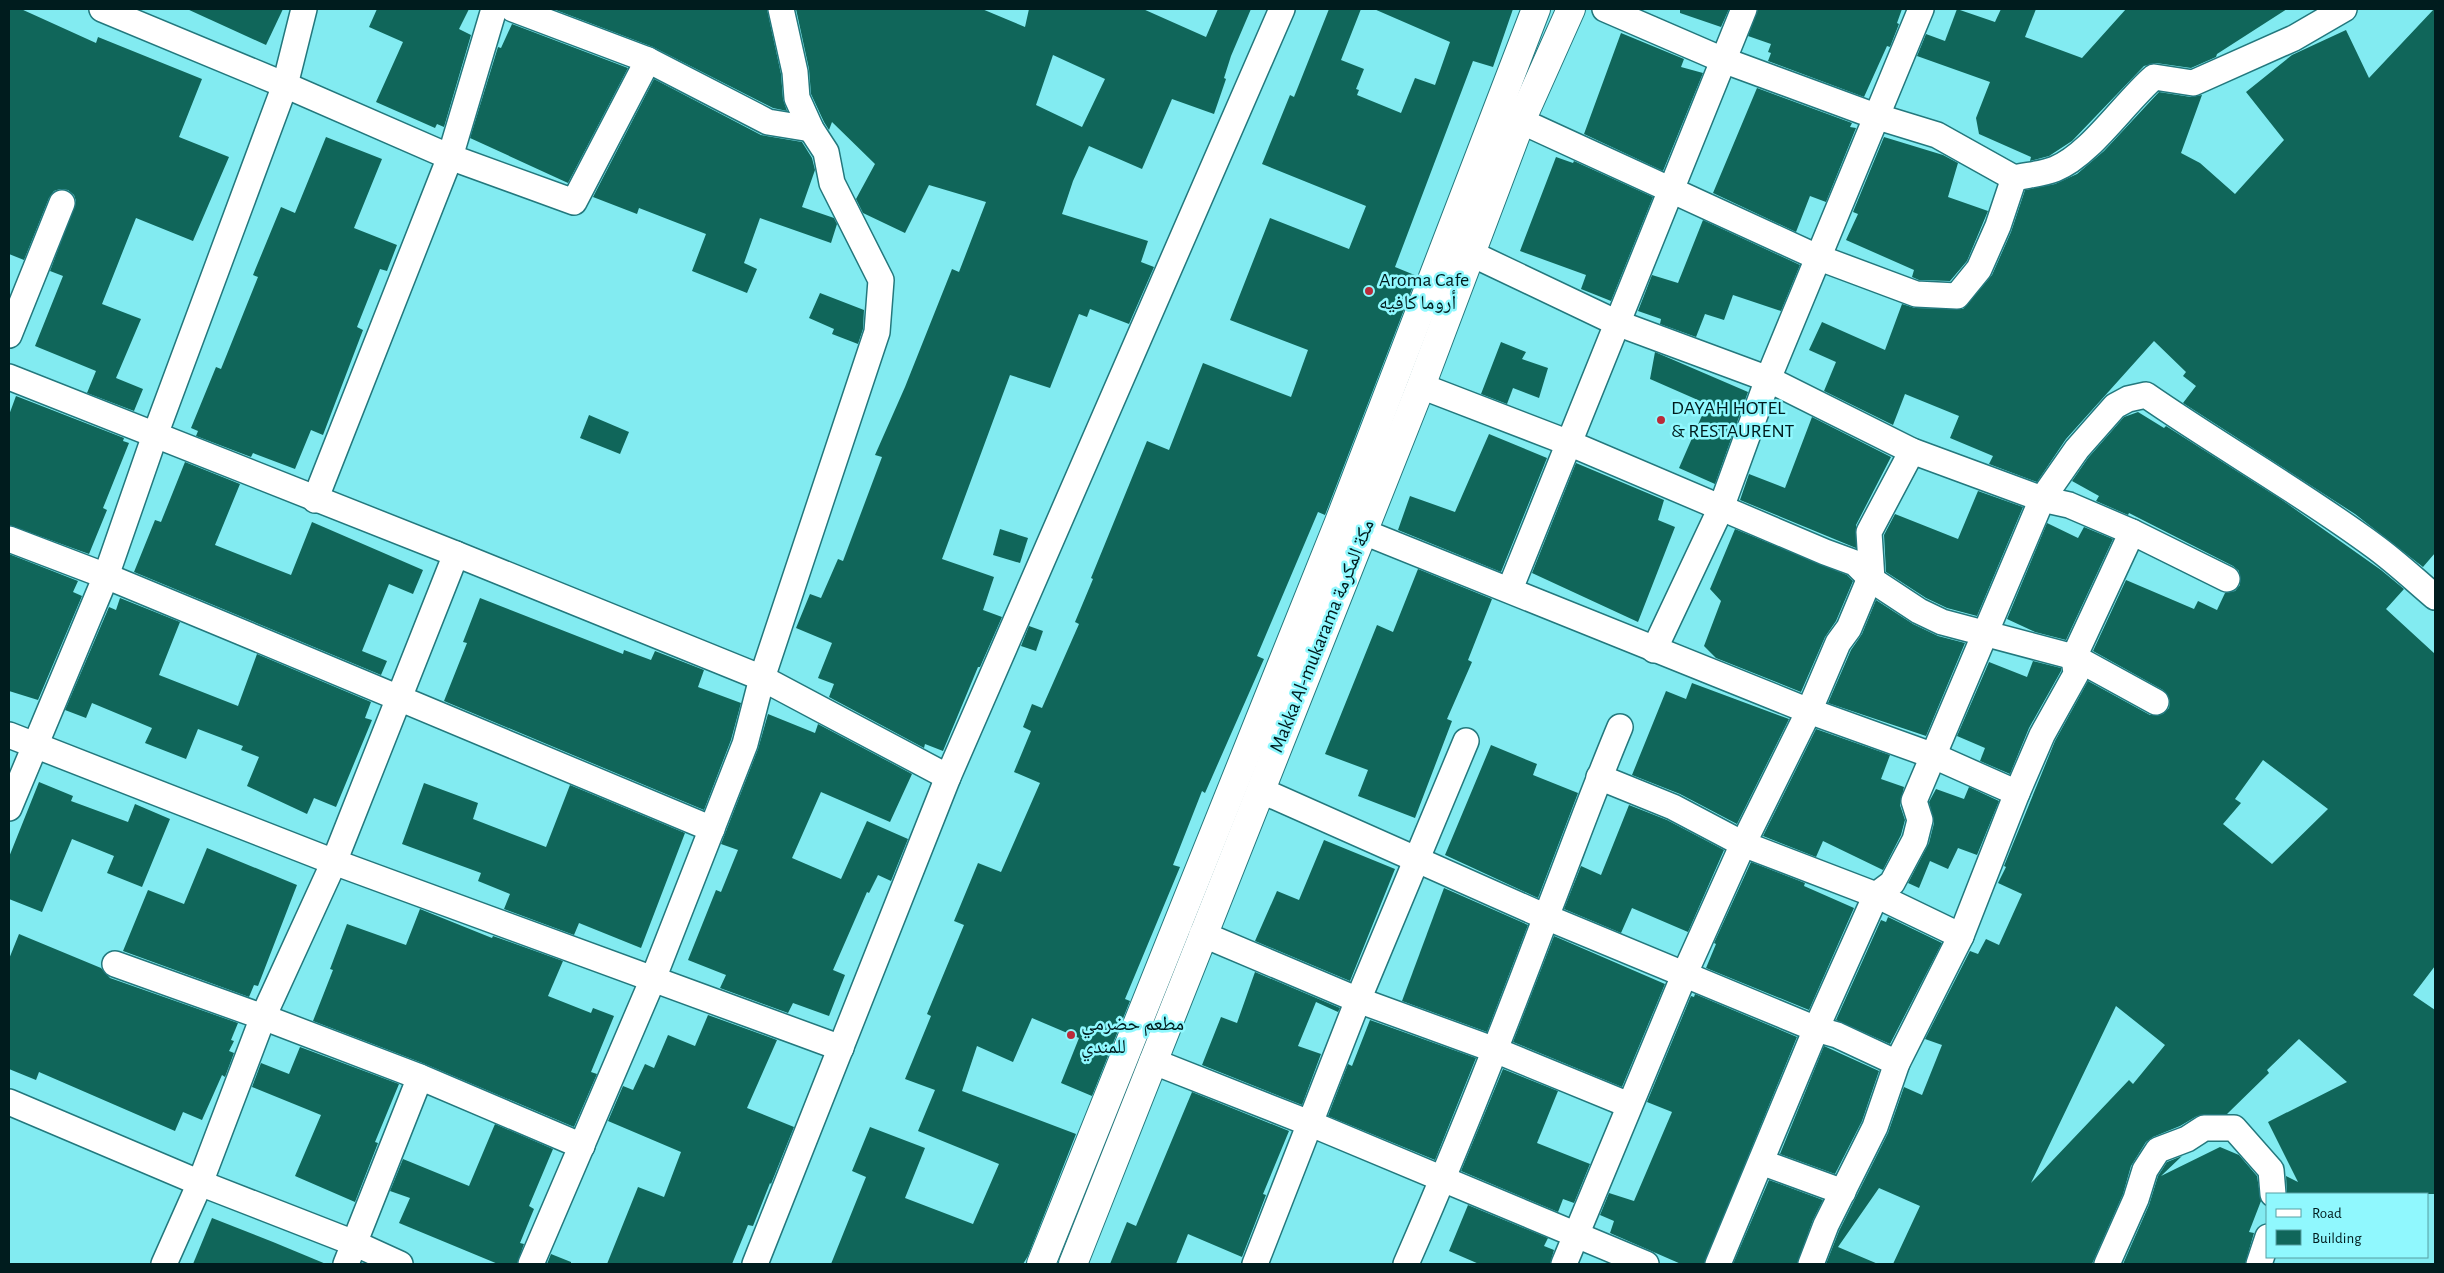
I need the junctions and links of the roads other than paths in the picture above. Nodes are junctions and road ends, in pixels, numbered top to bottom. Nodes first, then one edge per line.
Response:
1 (102, 9) edge
2 (304, 9) edge
3 (494, 9) edge
4 (513, 9) edge
5 (781, 9) edge
6 (1282, 9) edge
7 (1536, 9) edge
8 (1571, 9) edge
9 (1605, 9) edge
10 (1744, 9) edge
11 (1920, 9) edge
12 (2344, 9) edge
13 (648, 60) junction
14 (1723, 60) junction
15 (285, 84) junction
16 (1875, 116) junction
17 (1521, 120) junction
18 (811, 129) junction
19 (450, 157) junction
20 (2014, 178) junction
21 (1670, 190) junction
22 (62, 203) dead end
23 (1472, 254) junction
24 (1817, 257) junction
25 (1617, 323) junction
26 (9, 335) edge
27 (9, 377) edge
28 (1768, 379) junction
29 (1421, 386) junction
30 (155, 435) junction
31 (1569, 443) junction
32 (1912, 451) junction
33 (2042, 499) junction
34 (315, 500) junction
35 (1721, 508) junction
36 (1352, 526) junction
37 (2132, 532) junction
38 (9, 540) edge
39 (456, 554) junction
40 (106, 576) junction
41 (2227, 579) dead end
42 (1872, 580) junction
43 (1510, 589) junction
44 (2435, 598) edge
45 (1985, 633) junction
46 (1654, 650) junction
47 (2074, 657) junction
48 (762, 678) junction
49 (398, 699) junction
50 (2156, 702) dead end
51 (1809, 711) junction
52 (1620, 727) dead end
53 (9, 735) edge
54 (1466, 741) dead end
55 (34, 745) junction
56 (1934, 756) junction
57 (948, 777) junction
58 (1599, 777) junction
59 (1260, 790) junction
60 (2017, 793) junction
61 (9, 808) edge
62 (712, 829) junction
63 (1743, 844) junction
64 (1418, 860) junction
65 (334, 862) junction
66 (1876, 895) junction
67 (1546, 917) junction
68 (1202, 934) junction
69 (1961, 936) junction
70 (115, 964) dead end
71 (1685, 973) junction
72 (653, 979) junction
73 (1358, 1000) junction
74 (263, 1017) junction
75 (1816, 1029) junction
76 (842, 1048) junction
77 (1495, 1050) junction
78 (1152, 1061) junction
79 (1897, 1063) junction
80 (420, 1078) junction
81 (9, 1102) edge
82 (1629, 1105) junction
83 (1309, 1123) junction
84 (582, 1146) junction
85 (1761, 1162) junction
86 (1443, 1181) junction
87 (200, 1183) junction
88 (1843, 1192) junction
89 (2273, 1193) edge
90 (1576, 1235) junction
91 (2266, 1243) edge
92 (350, 1254) edge
93 (1259, 1263) edge
94 (164, 1264) edge
95 (400, 1264) edge
96 (531, 1264) edge
97 (755, 1264) edge
98 (1041, 1264) edge
99 (1073, 1264) edge
100 (1406, 1264) edge
101 (1564, 1264) edge
102 (1646, 1264) edge
103 (1718, 1264) edge
104 (1811, 1264) edge
105 (2107, 1264) edge
106 (2259, 1264) edge

1 - 15 street
2 - 15 street
3 - 19 street
4 - 13 street
5 - 18 street
6 - 57 street
7 - 36 highway, Makka Al-mukarama مكة المكرمة
8 - 17 highway, Makka Al-mukarama مكة المكرمة
9 - 14 street
10 - 14 street
11 - 16 street
12 - 20 street
13 - 18 street
13 - 19 street
14 - 16 street
14 - 21 street
15 - 19 street
15 - 30 street
16 - 20 street
16 - 24 street
17 - 21 street
17 - 23 highway, Makka Al-mukarama مكة المكرمة
18 - 48 street
19 - 34 street
20 - 24 street
21 - 24 street
21 - 25 street
22 - 26 street
23 - 25 street
23 - 29 highway, Makka Al-mukarama مكة المكرمة
24 - 28 street
25 - 28 street
25 - 31 street
27 - 30 street
28 - 32 street
28 - 35 street
29 - 31 street
29 - 36 highway, Makka Al-mukarama مكة المكرمة
30 - 34 street
30 - 40 street
31 - 35 street
31 - 43 street
32 - 33 street
32 - 42 street
33 - 37 street
33 - 44 street
33 - 45 street
34 - 39 street
35 - 42 street
35 - 46 street
36 - 43 street
36 - 59 highway, Makka Al-mukarama مكة المكرمة
36 - 98 highway, Makka Al-mukarama مكة المكرمة
37 - 41 street
37 - 47 street
38 - 40 street
39 - 48 street
39 - 49 street
40 - 49 street
40 - 55 street
42 - 45 street
42 - 51 street
43 - 46 street
45 - 47 street
45 - 56 street
46 - 51 street
47 - 50 street
47 - 60 street
48 - 57 street
48 - 62 street
49 - 62 street
49 - 65 street
51 - 56 street
51 - 63 street
52 - 58 street
53 - 55 street
54 - 64 street
55 - 61 street
55 - 65 street
56 - 60 street
56 - 66 street
57 - 76 street
58 - 63 street
58 - 67 street
59 - 64 street
59 - 68 highway, Makka Al-mukarama مكة المكرمة
60 - 69 street
62 - 72 street
63 - 66 street
63 - 71 street
64 - 67 street
64 - 73 street
65 - 72 street
65 - 74 street
66 - 69 street
66 - 75 street
67 - 71 street
67 - 77 street
68 - 73 street
68 - 78 highway, Makka Al-mukarama مكة المكرمة
69 - 79 street
70 - 74 street
71 - 75 street
71 - 82 street
72 - 76 street
72 - 84 street
73 - 77 street
73 - 83 street
74 - 80 street
74 - 87 street
75 - 79 street
75 - 85 street
76 - 97 street
77 - 82 street
77 - 86 street
78 - 83 street
78 - 99 highway, Makka Al-mukarama مكة المكرمة
79 - 88 street
80 - 84 street
80 - 92 street
81 - 87 street
82 - 90 street
83 - 86 street
83 - 93 street
84 - 96 street
85 - 88 street
85 - 103 street
86 - 90 street
86 - 100 street
87 - 92 street
87 - 94 street
88 - 104 street
89 - 105 street
90 - 101 street
90 - 102 street
91 - 106 street
92 - 95 street

